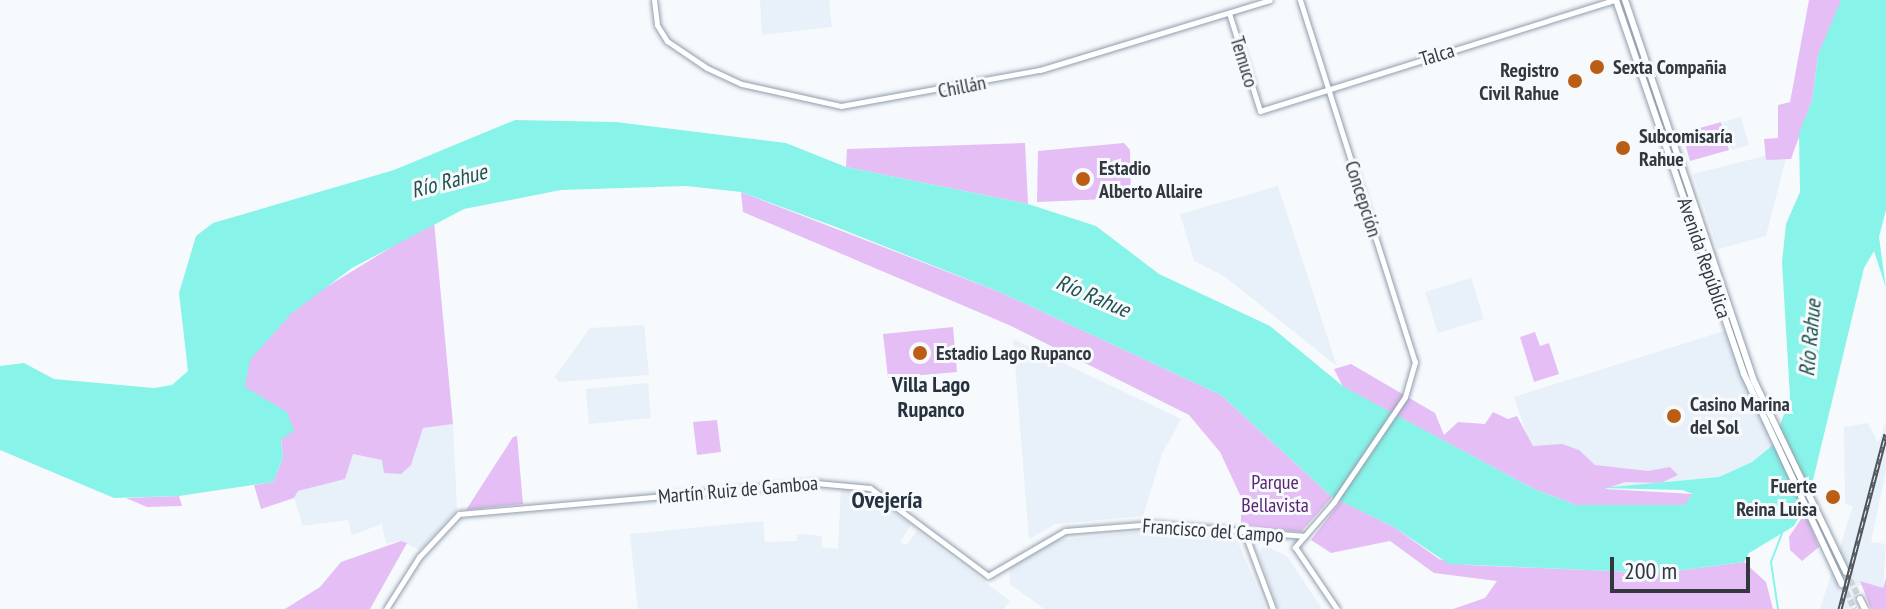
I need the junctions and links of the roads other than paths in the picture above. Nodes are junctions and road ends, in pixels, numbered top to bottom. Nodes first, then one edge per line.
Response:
1 (654, 0) edge
2 (1270, 0) edge
3 (1300, 0) edge
4 (1616, 0) edge
5 (1625, 0) edge
6 (1229, 13) junction
7 (1329, 90) junction
8 (1260, 111) joint
9 (1662, 133) junction
10 (1671, 134) junction
11 (1767, 417) junction
12 (1245, 533) junction
13 (1306, 535) junction
14 (1276, 537) junction
15 (1295, 547) junction
16 (1846, 572) tunnel mouth
17 (988, 576) joint
18 (1842, 584) tunnel mouth
19 (1860, 599) tunnel mouth
20 (386, 609) edge
21 (1273, 609) edge
22 (1337, 609) edge
23 (1865, 609) edge

1 - 6 street, Chillán
2 - 6 street, Chillán
3 - 7 street, Concepción
4 - 7 street, Talca
4 - 9 main road, Avenida República
5 - 10 main road, Avenida República
6 - 8 street, Temuco
7 - 8 street, Talca
7 - 13 street, Concepción
9 - 10 main road
9 - 11 main road, Avenida República
10 - 11 main road, Avenida República
11 - 16 main road, Avenida República
11 - 18 main road, Avenida República
12 - 14 street, Francisco del Campo
12 - 17 street, Francisco del Campo
12 - 21 street
13 - 14 street, Francisco del Campo
13 - 15 street
14 - 15 street
15 - 22 street
17 - 20 street, Martín Ruiz de Gamboa
19 - 23 main road

